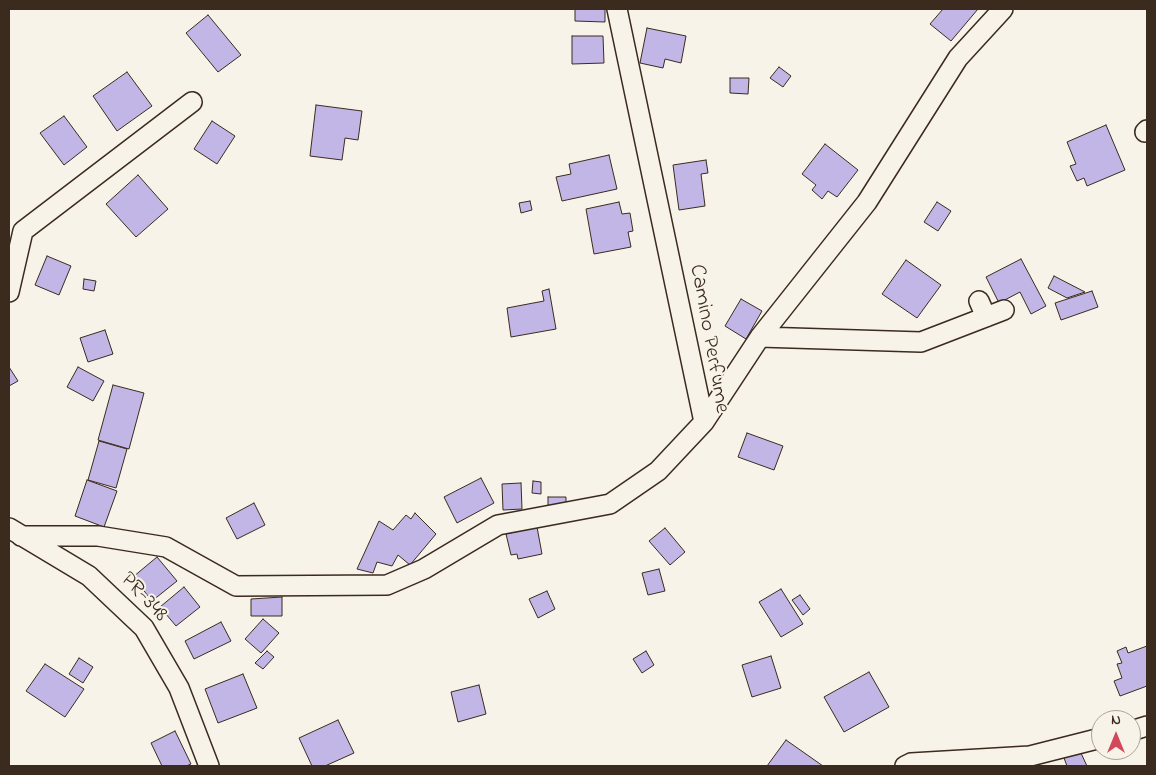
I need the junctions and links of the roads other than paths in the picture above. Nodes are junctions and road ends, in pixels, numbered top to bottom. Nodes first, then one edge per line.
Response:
1 (617, 9) edge
2 (1003, 9) edge
3 (192, 102) dead end
4 (16, 235) edge
5 (9, 292) edge
6 (1004, 310) dead end
7 (760, 337) junction
8 (704, 422) junction
9 (15, 532) edge
10 (1091, 742) edge
11 (1054, 759) edge
12 (209, 766) edge
13 (905, 766) edge

1 - 8 street, Camino Perfume
2 - 7 street
3 - 4 street
4 - 5 street
6 - 7 street
7 - 8 street
8 - 9 street, Camino Perfume
9 - 12 street, PR-348 / PR-348
10 - 11 street
11 - 13 street

